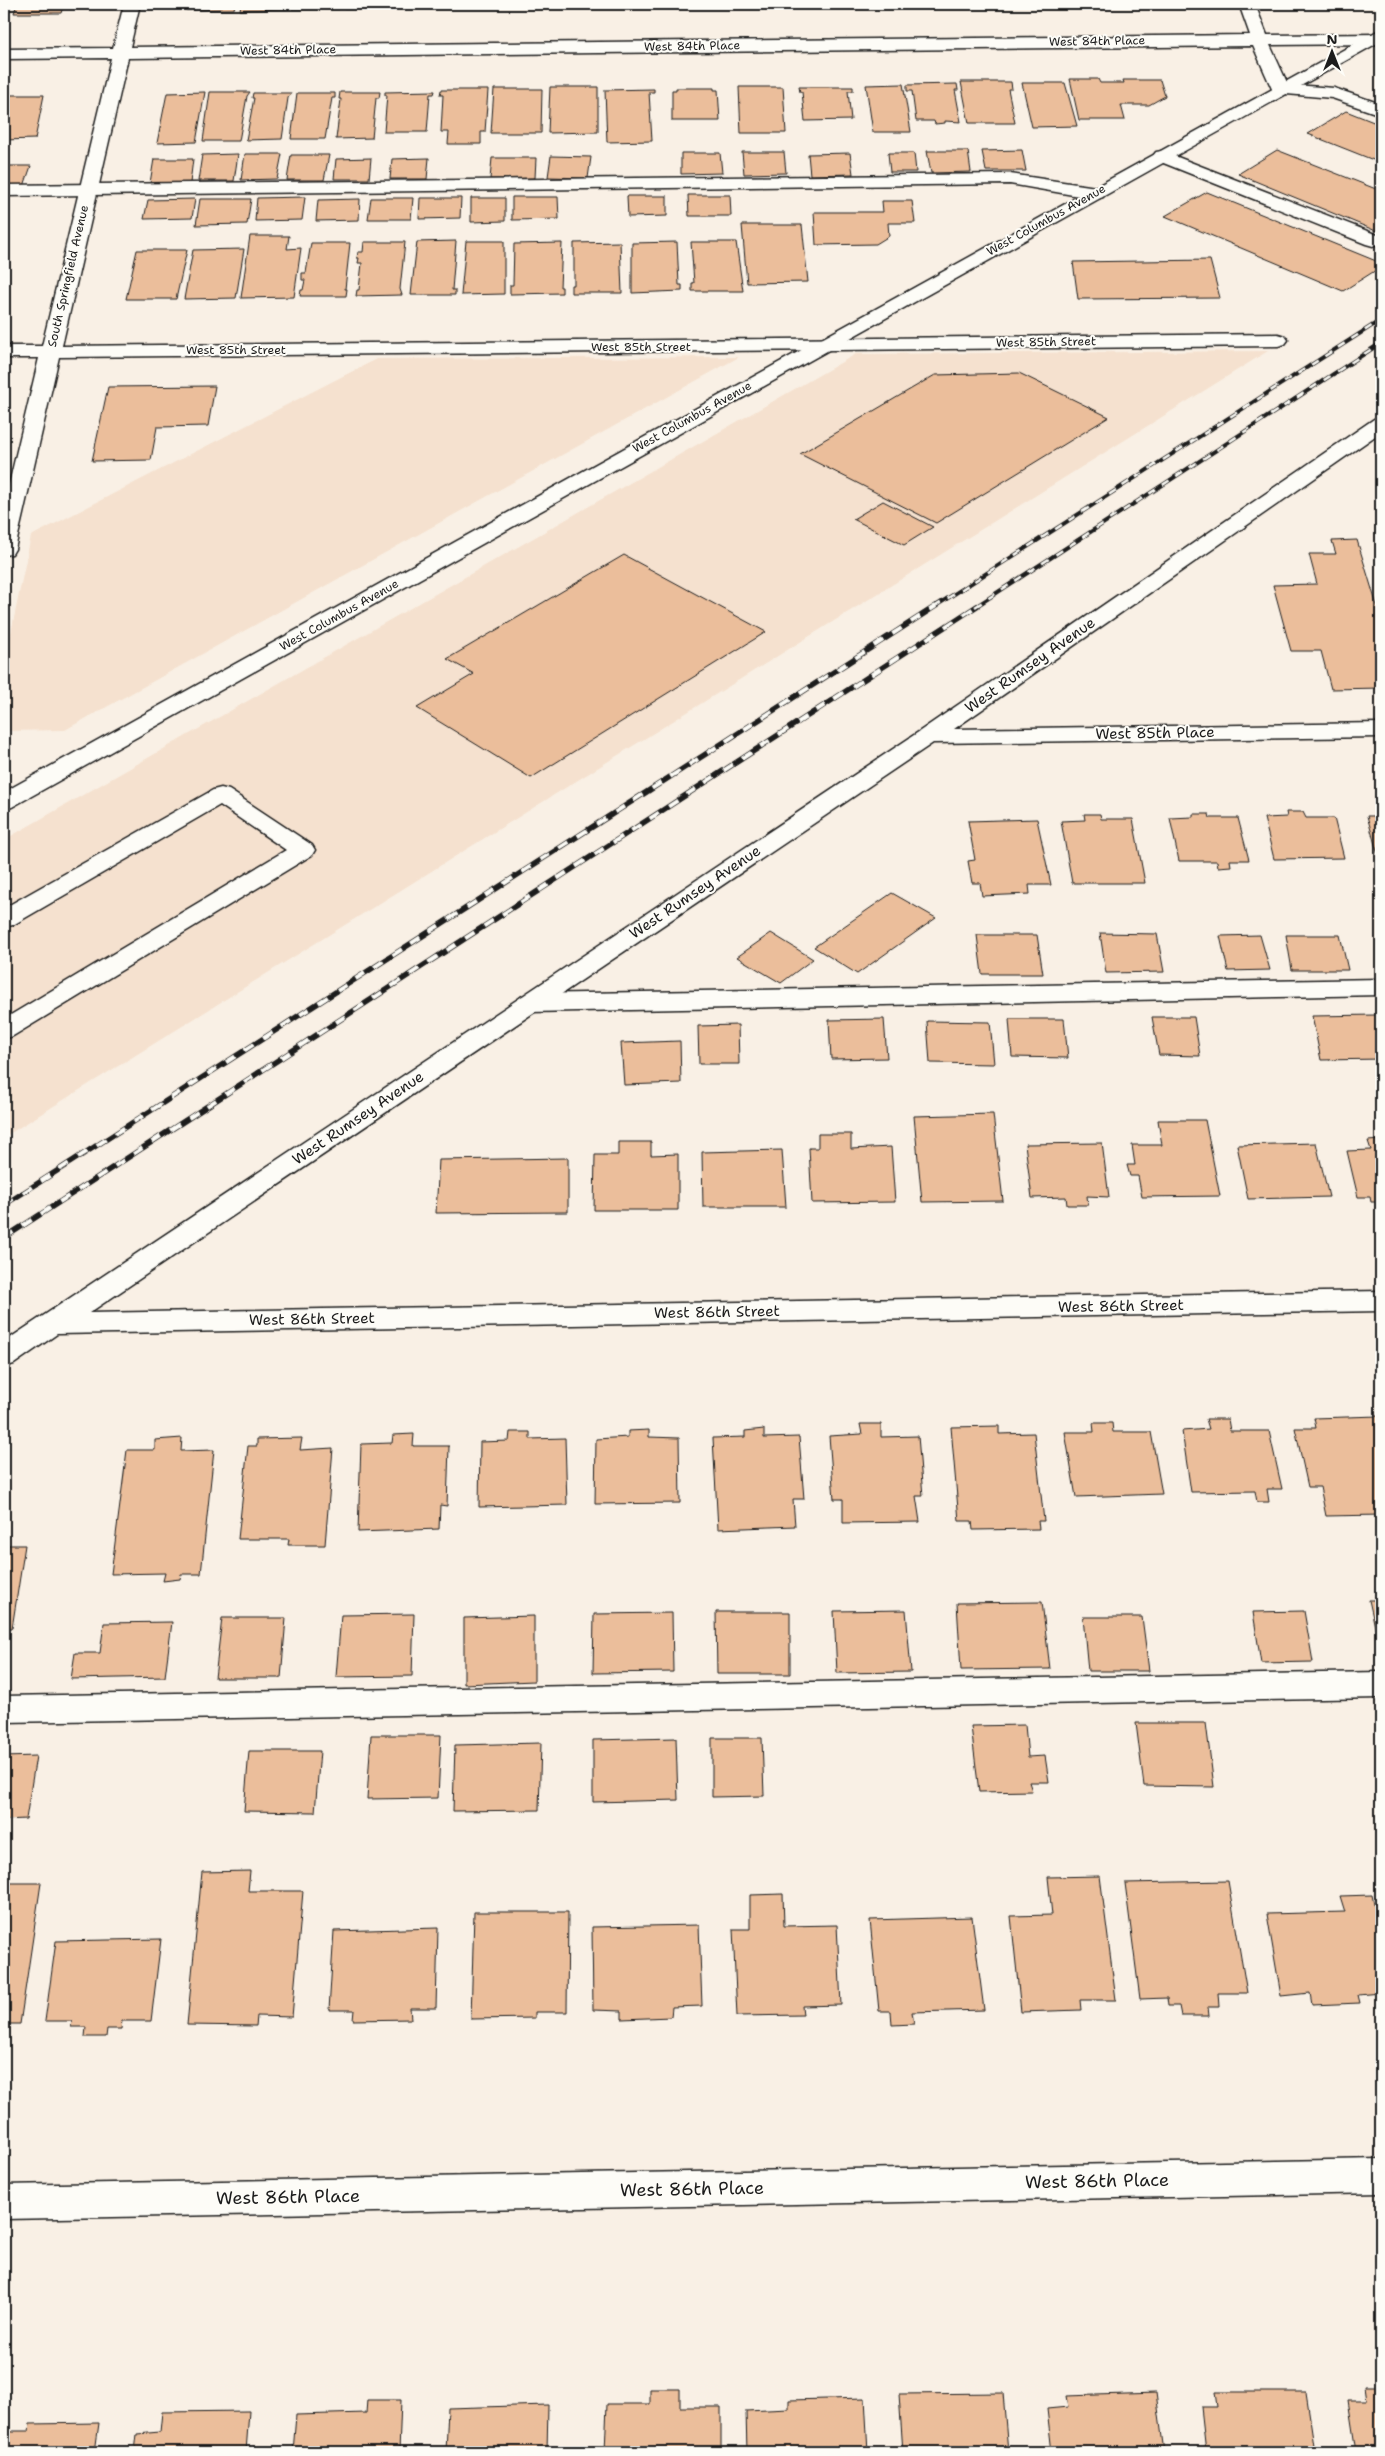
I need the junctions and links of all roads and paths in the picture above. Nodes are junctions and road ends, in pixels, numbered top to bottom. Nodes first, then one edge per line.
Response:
1 (132, 4) edge
2 (1247, 4) edge
3 (1378, 37) edge
4 (1260, 40) junction
5 (121, 52) junction
6 (4, 54) edge
7 (1281, 89) junction
8 (1381, 110) edge
9 (1162, 156) junction
10 (88, 190) junction
11 (4, 191) edge
12 (1096, 193) junction
13 (1373, 240) dead end
14 (1278, 340) dead end
15 (822, 345) junction
16 (50, 351) junction
17 (4, 352) edge
18 (1381, 423) edge
19 (5, 540) edge
20 (1381, 730) edge
21 (928, 736) junction
22 (4, 802) edge
23 (4, 919) edge
24 (1381, 987) edge
25 (530, 1003) junction
26 (8, 1022) edge
27 (1381, 1301) edge
28 (52, 1324) junction
29 (4, 1356) edge
30 (1381, 1685) edge
31 (4, 1709) edge
32 (1381, 2176) edge
33 (4, 2202) edge

1 - 5 street, South Springfield Avenue
2 - 4 street
3 - 4 street, West 84th Place
3 - 7 street, West Columbus Avenue
4 - 5 street, West 84th Place
4 - 7 street
5 - 6 street, West 84th Place
5 - 10 street, South Springfield Avenue
7 - 8 street
7 - 9 street, West Columbus Avenue
9 - 12 street, West Columbus Avenue
9 - 13 street
10 - 11 street
10 - 12 street
10 - 16 street, South Springfield Avenue
12 - 15 street, West Columbus Avenue
14 - 15 street, West 85th Street
15 - 16 street, West 85th Street
15 - 22 street, West Columbus Avenue
16 - 17 street, West 85th Street
16 - 19 street, South Springfield Avenue
18 - 21 street, West Rumsey Avenue
20 - 21 street, West 85th Place
21 - 25 street, West Rumsey Avenue
23 - 26 street
24 - 25 street
25 - 28 street, West Rumsey Avenue
27 - 28 street, West 86th Street
28 - 29 street, West Rumsey Avenue
30 - 31 street
32 - 33 street, West 86th Place

